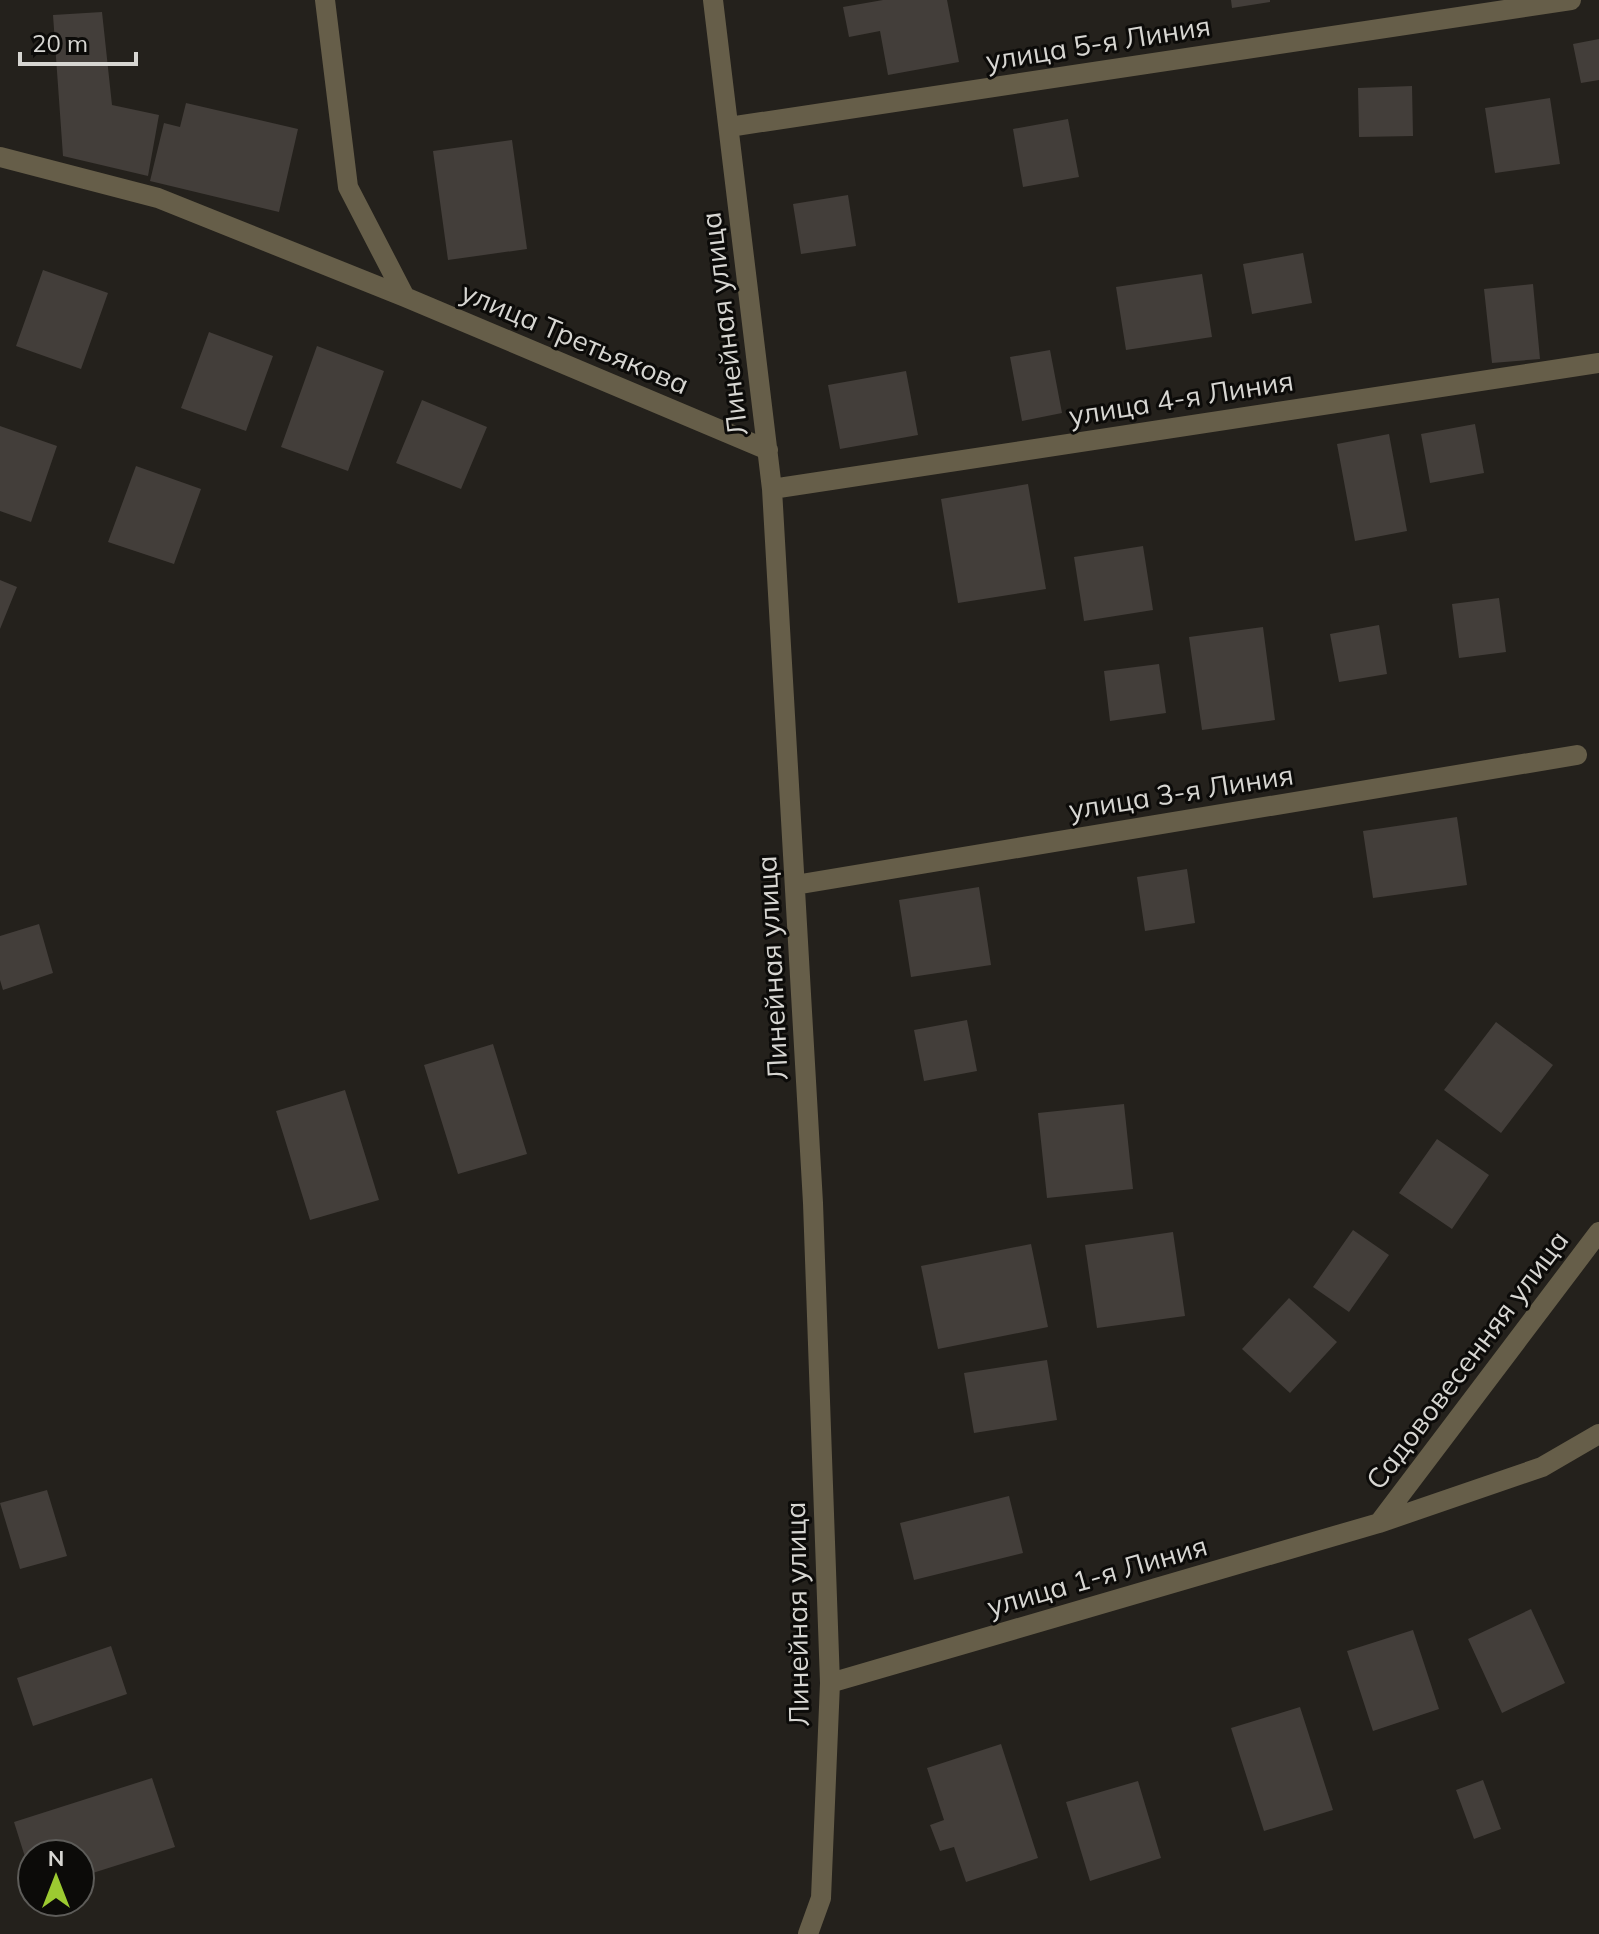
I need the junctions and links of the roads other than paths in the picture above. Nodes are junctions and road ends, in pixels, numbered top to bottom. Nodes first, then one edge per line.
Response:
1 (325, 0) edge
2 (713, 0) edge
3 (1571, 0) edge
4 (729, 127) junction
5 (0, 157) edge
6 (405, 297) junction
7 (1599, 363) edge
8 (768, 450) junction
9 (772, 489) junction
10 (1577, 755) dead end
11 (795, 885) junction
12 (1599, 1232) edge
13 (1599, 1434) edge
14 (1379, 1523) junction
15 (830, 1683) junction
16 (808, 1934) edge

1 - 6 street
2 - 4 street, Линейная улица
3 - 4 street, улица 5-я Линия
4 - 8 street, Линейная улица
5 - 6 street, улица Третьякова
6 - 8 street, улица Третьякова
7 - 9 street, улица 4-я Линия
8 - 9 street, Линейная улица
9 - 11 street, Линейная улица
10 - 11 street, улица 3-я Линия
11 - 15 street, Линейная улица
12 - 14 street, Садововесенняя улица
13 - 14 street, улица 1-я Линия
14 - 15 street, улица 1-я Линия
15 - 16 street, Линейная улица

